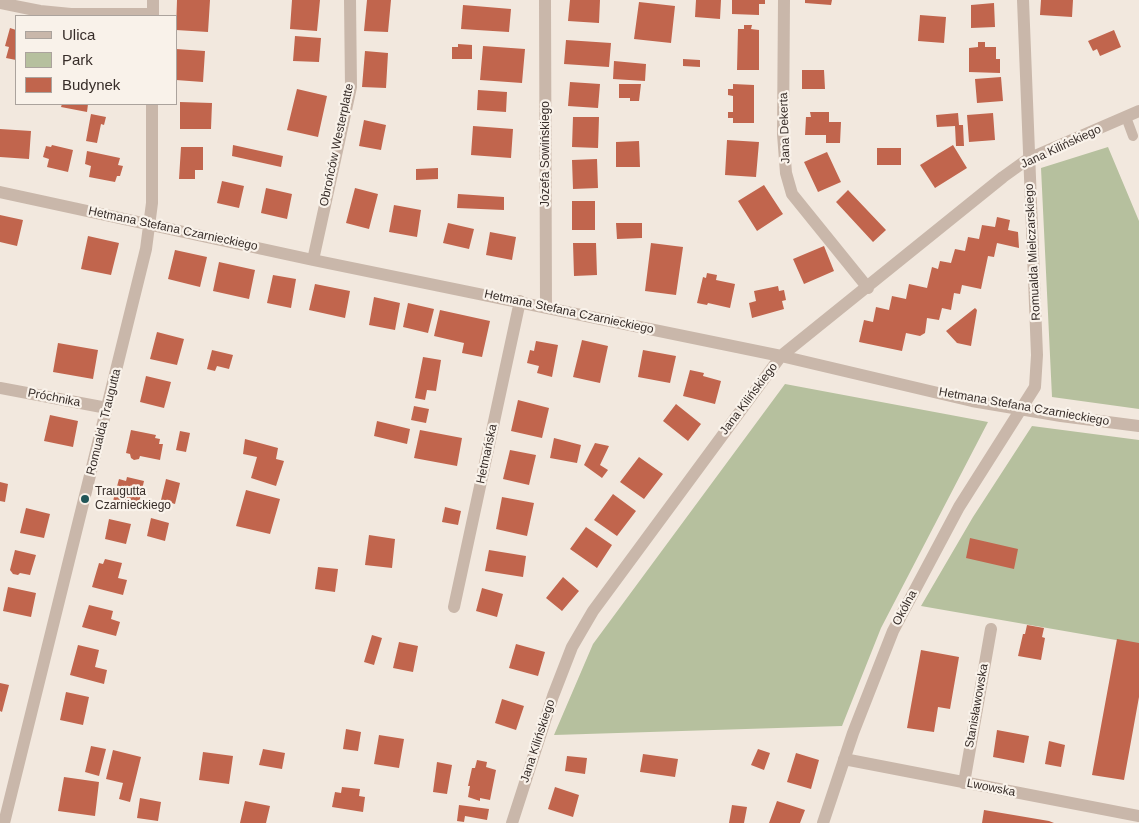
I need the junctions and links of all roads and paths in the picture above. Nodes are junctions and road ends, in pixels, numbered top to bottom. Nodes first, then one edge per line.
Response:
1 (153, 0) edge
2 (350, 0) edge
3 (545, 0) edge
4 (784, 0) edge
5 (1023, 0) edge
6 (0, 3) edge
7 (153, 15) edge
8 (152, 105) edge
9 (1139, 111) edge
10 (1126, 117) junction
11 (1134, 136) dead end
12 (1028, 160) junction
13 (0, 192) edge
14 (150, 224) junction
15 (313, 260) junction
16 (868, 288) junction
17 (520, 301) junction
18 (546, 308) junction
19 (781, 356) junction
20 (0, 388) edge
21 (107, 408) junction
22 (1022, 410) junction
23 (1139, 426) edge
24 (454, 607) dead end
25 (990, 629) dead end
26 (844, 759) junction
27 (964, 783) junction
28 (1139, 816) edge
29 (4, 823) edge
30 (512, 823) edge
31 (823, 823) edge

1 - 7 street
2 - 15 street, Obrońców Westerplatte
3 - 18 street, Józefa Sowińskiego
4 - 16 street, Jana Dekerta
5 - 12 street, Romualda Mielczarskiego
6 - 7 street
8 - 14 street, Romualda Traugutta
9 - 10 street, Jana Kilińskiego
10 - 11 lane
10 - 12 street, Jana Kilińskiego
12 - 16 street, Jana Kilińskiego
12 - 22 street, Romualda Mielczarskiego
13 - 14 street, Hetmana Stefana Czarnieckiego
14 - 15 street, Hetmana Stefana Czarnieckiego
14 - 21 street, Romualda Traugutta
15 - 17 street, Hetmana Stefana Czarnieckiego
16 - 19 street, Jana Kilińskiego
17 - 18 street, Hetmana Stefana Czarnieckiego
17 - 24 street, Hetmańska
18 - 19 street, Hetmana Stefana Czarnieckiego
19 - 22 street, Hetmana Stefana Czarnieckiego
19 - 30 street, Jana Kilińskiego
20 - 21 street, Próchnika
21 - 29 street, Romualda Traugutta
22 - 23 street, Hetmana Stefana Czarnieckiego
22 - 26 street, Okólna
25 - 27 street, Stanisławowska
26 - 27 street, Lwowska
26 - 31 street, Okólna
27 - 28 street, Lwowska

